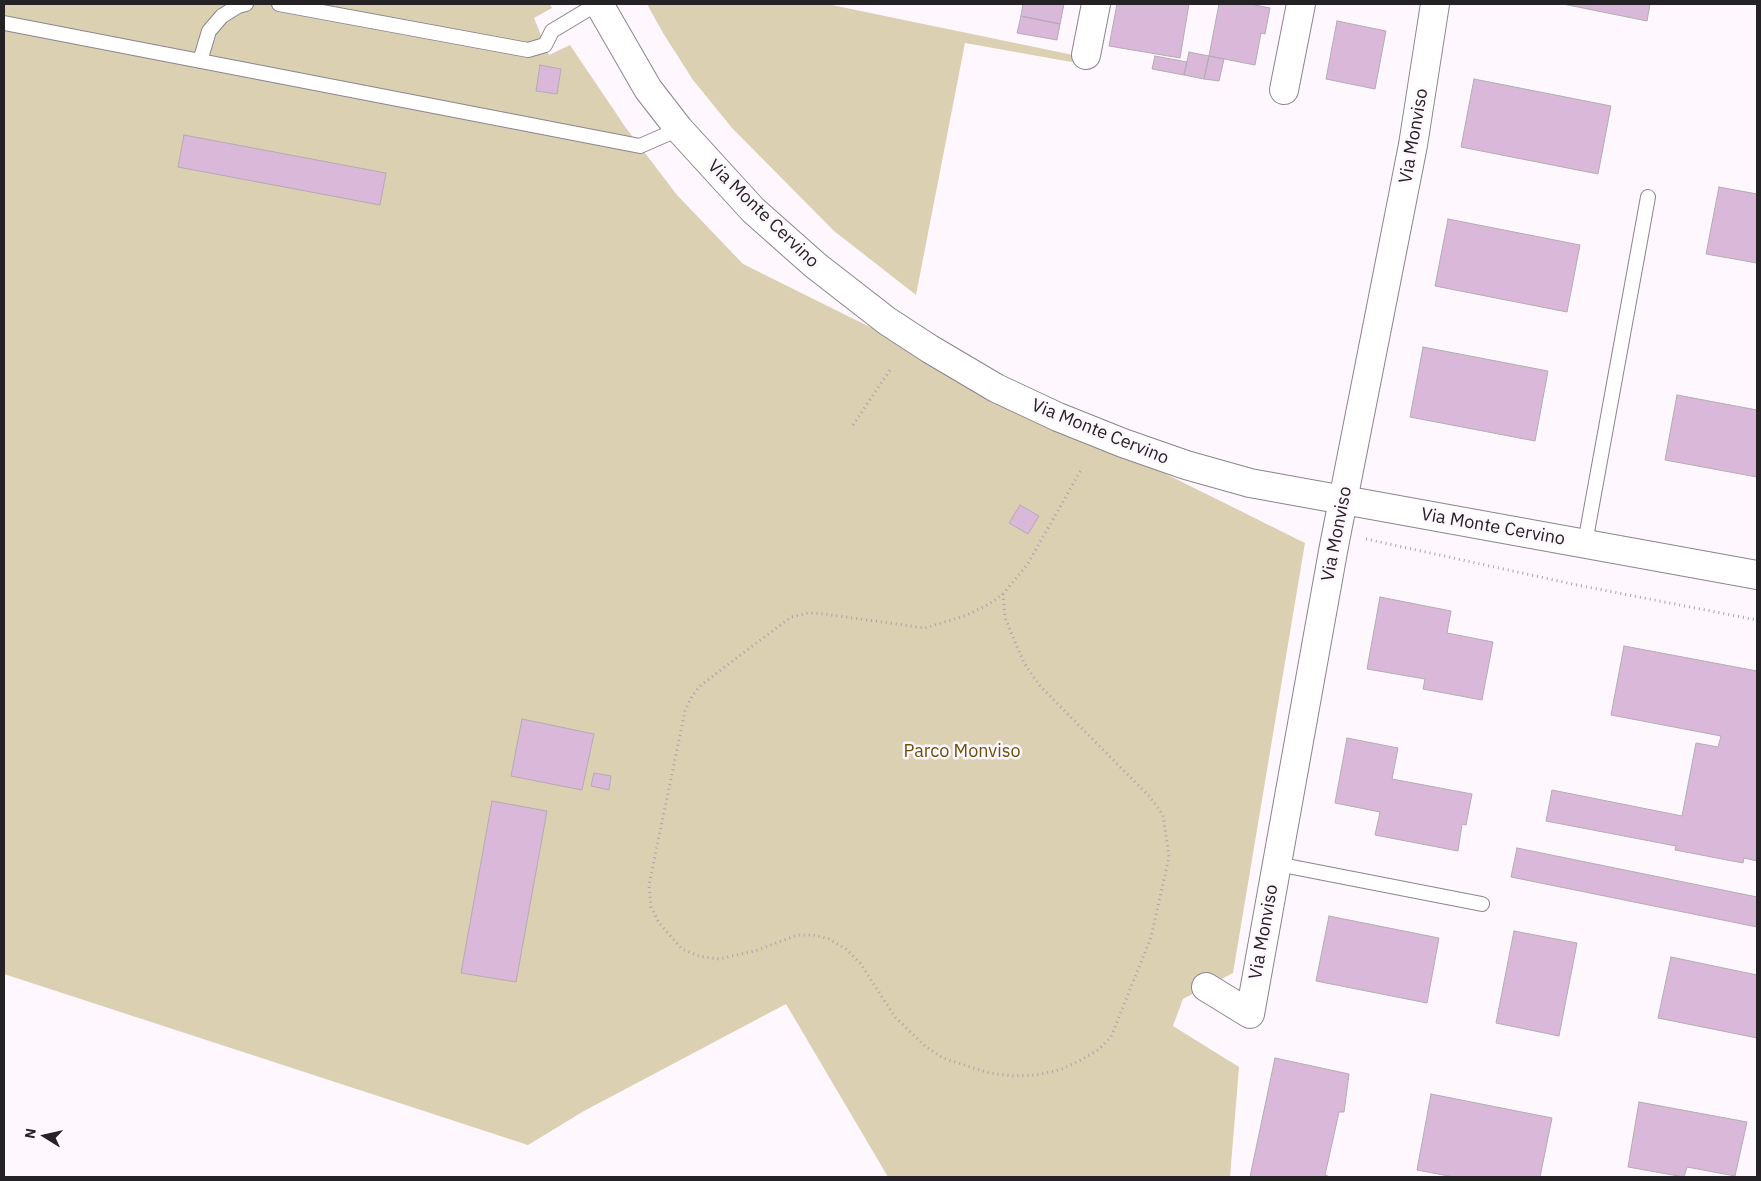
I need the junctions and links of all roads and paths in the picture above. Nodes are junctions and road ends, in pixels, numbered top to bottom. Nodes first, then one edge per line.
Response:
1 (246, 4) edge
2 (278, 4) edge
3 (598, 4) edge
4 (1096, 4) edge
5 (1301, 4) edge
6 (1435, 4) edge
7 (4, 23) edge
8 (1086, 54) dead end
9 (200, 61) junction
10 (1284, 90) dead end
11 (679, 129) junction
12 (1648, 197) dead end
13 (890, 370) dead end
14 (853, 425) dead end
15 (1081, 470) dead end
16 (1344, 500) junction
17 (1584, 543) junction
18 (1757, 575) edge
19 (1003, 594) junction
20 (1277, 864) junction
21 (1482, 904) dead end
22 (1206, 987) dead end

1 - 9 lane
2 - 3 lane
3 - 11 street, Via Monte Cervino
4 - 8 street
5 - 10 street
6 - 16 street, Via Monviso
7 - 9 lane
9 - 11 lane
11 - 16 street, Via Monte Cervino
12 - 17 lane
13 - 14 path
15 - 19 path
16 - 17 street, Via Monte Cervino
16 - 20 street, Via Monviso
17 - 18 street, Via Monte Cervino
19 - 19 path
20 - 21 lane
20 - 22 street, Via Monviso

